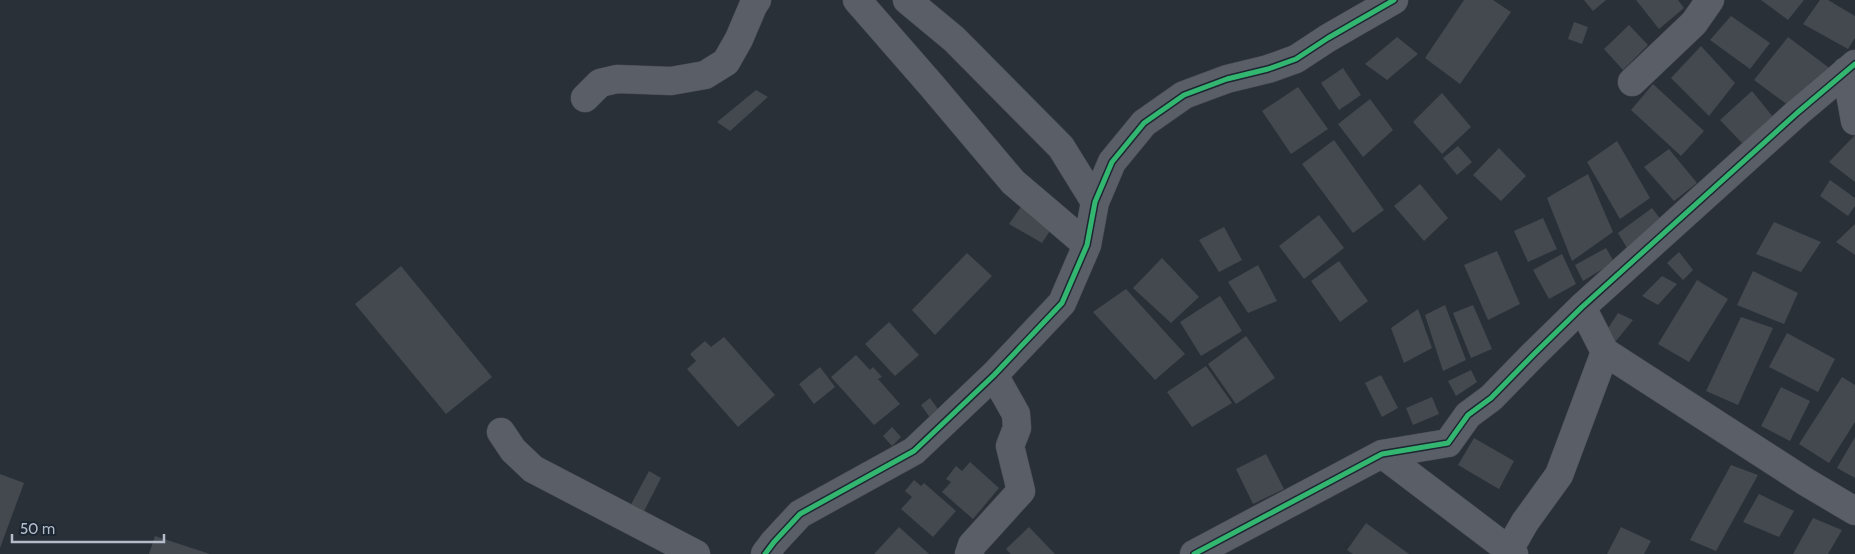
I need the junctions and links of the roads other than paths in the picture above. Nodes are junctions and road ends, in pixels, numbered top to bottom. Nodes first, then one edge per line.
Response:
1 (757, 0) edge
2 (857, 0) edge
3 (907, 0) edge
4 (1394, 0) edge
5 (1710, 0) edge
6 (1851, 67) edge
7 (1632, 82) dead end
8 (585, 98) dead end
9 (1855, 121) edge
10 (1095, 202) junction
11 (1087, 245) junction
12 (1582, 307) junction
13 (1605, 352) junction
14 (994, 375) junction
15 (501, 432) dead end
16 (1382, 454) junction
17 (1855, 511) edge
18 (1512, 552) edge
19 (696, 554) edge
20 (765, 554) edge
21 (969, 554) edge
22 (1194, 554) edge

1 - 8 street
2 - 11 street
3 - 10 street
4 - 10 street
5 - 7 street
6 - 9 street
6 - 12 street
10 - 11 street
11 - 14 street
12 - 13 street
12 - 16 street
13 - 17 street
13 - 18 street
14 - 20 street
14 - 21 street
15 - 19 street
16 - 18 street
16 - 22 street

